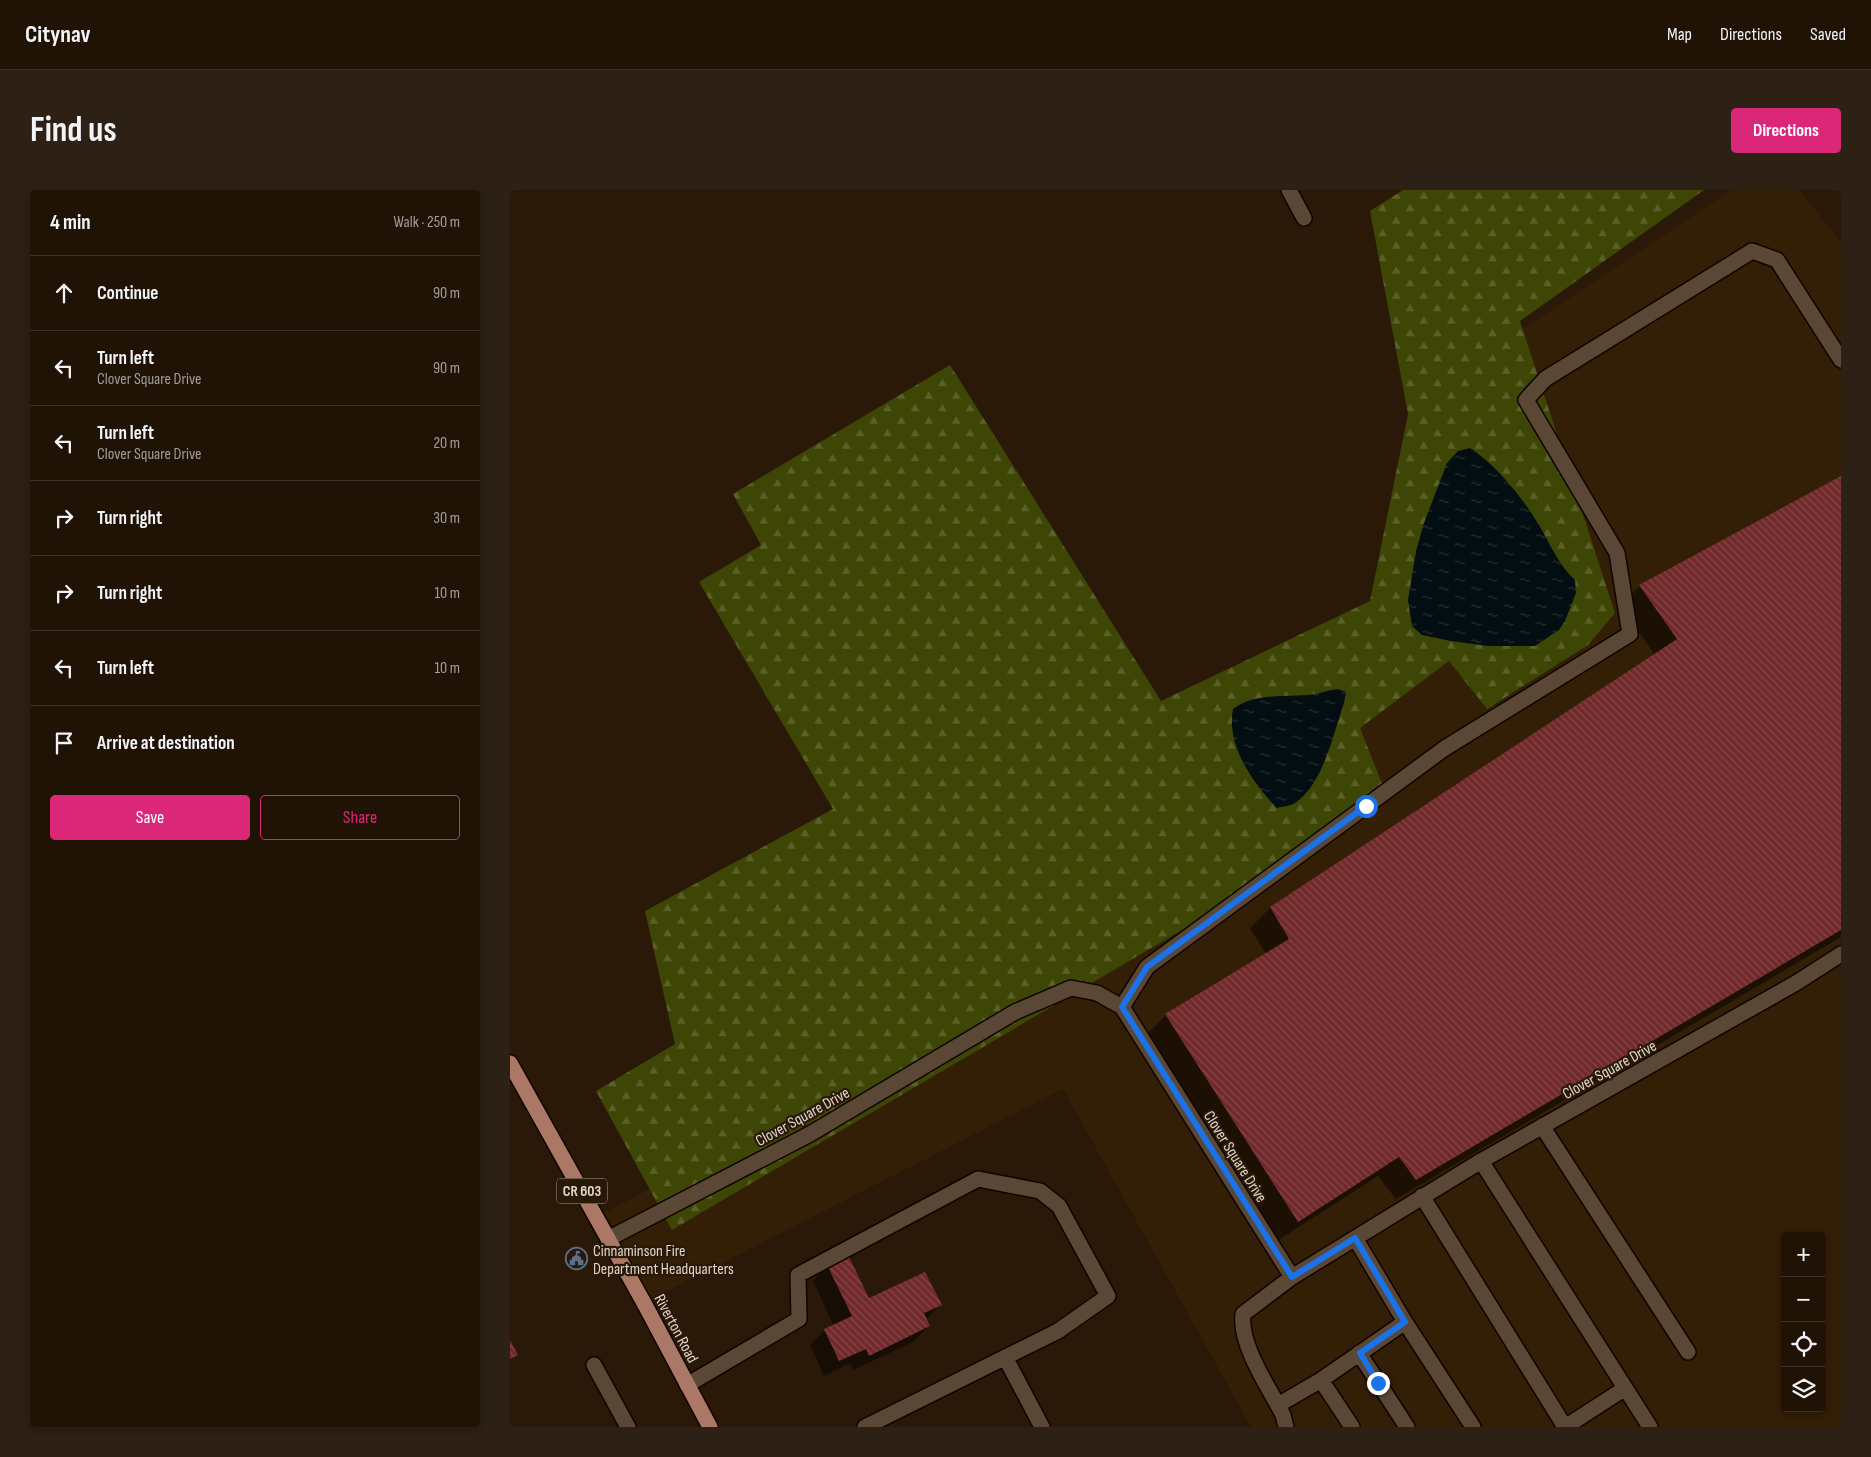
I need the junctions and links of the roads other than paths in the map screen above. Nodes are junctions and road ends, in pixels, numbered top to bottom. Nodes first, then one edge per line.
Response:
1 (1289, 191) edge
2 (1304, 218) dead end
3 (1841, 360) edge
4 (1841, 954) edge
5 (1122, 1007) junction
6 (510, 1062) edge
7 (1542, 1126) junction
8 (1481, 1161) junction
9 (1422, 1196) junction
10 (1355, 1238) junction
11 (608, 1239) junction
12 (1292, 1277) junction
13 (1405, 1322) junction
14 (1688, 1352) dead end
15 (1360, 1353) junction
16 (1005, 1357) junction
17 (594, 1365) dead end
18 (1321, 1380) junction
19 (688, 1385) junction
20 (1624, 1389) junction
21 (1278, 1405) junction
22 (628, 1427) edge
23 (710, 1427) edge
24 (865, 1427) edge
25 (1042, 1427) edge
26 (1286, 1427) edge
27 (1352, 1427) edge
28 (1407, 1427) edge
29 (1473, 1427) edge
30 (1565, 1427) edge
31 (1650, 1427) edge

1 - 2 lane
3 - 5 lane
4 - 7 lane, Clover Square Drive
5 - 11 lane, Clover Square Drive
5 - 12 lane, Clover Square Drive
6 - 11 main road, Riverton Road / CR 603
7 - 8 lane, Clover Square Drive
7 - 14 lane
8 - 9 lane, Clover Square Drive
8 - 20 lane
9 - 10 lane, Clover Square Drive
9 - 30 lane
10 - 12 lane, Clover Square Drive
10 - 13 lane
11 - 19 main road, Riverton Road / CR 603
12 - 21 lane
13 - 15 lane
13 - 29 lane
15 - 18 lane
15 - 28 lane
16 - 19 lane
16 - 24 lane
16 - 25 lane
17 - 22 lane
18 - 21 lane
18 - 27 lane
19 - 23 main road, Riverton Road / CR 603
20 - 30 lane
20 - 31 lane
21 - 26 lane

